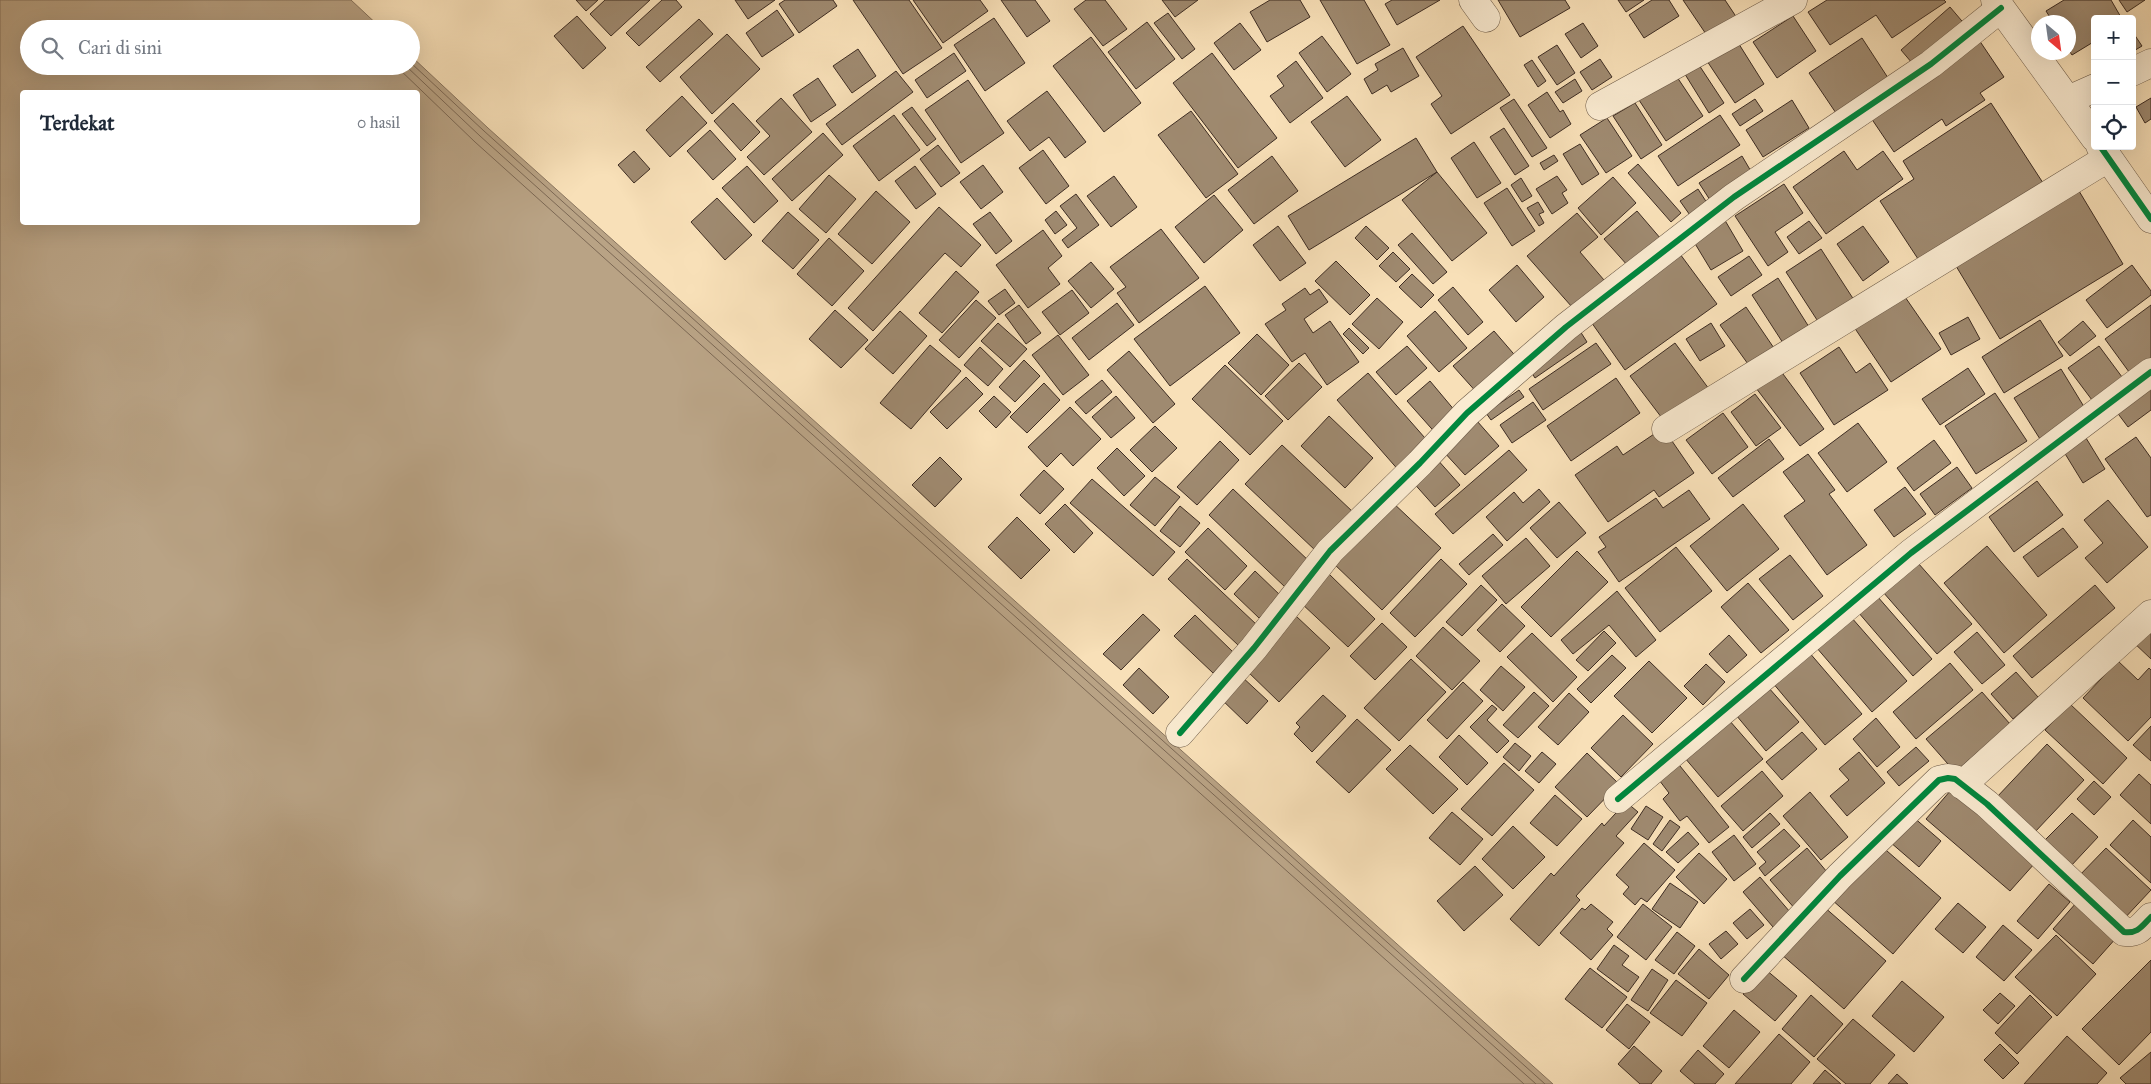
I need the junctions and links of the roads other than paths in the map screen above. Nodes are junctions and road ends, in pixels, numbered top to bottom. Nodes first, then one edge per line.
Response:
1 (1793, 0) edge
2 (1998, 4) edge
3 (2151, 63) edge
4 (2136, 70) edge
5 (2091, 90) edge
6 (2068, 100) junction
7 (1600, 106) dead end
8 (2091, 133) edge
9 (2096, 150) edge
10 (2103, 150) edge
11 (2151, 220) edge
12 (2151, 372) edge
13 (1666, 429) dead end
14 (2151, 614) edge
15 (1180, 732) dead end
16 (1962, 785) junction
17 (1618, 799) dead end
18 (2151, 917) edge
19 (1744, 979) dead end

1 - 7 street
2 - 6 street
2 - 15 street
3 - 4 street
5 - 6 street
6 - 8 street
9 - 13 street
10 - 11 street
12 - 17 street
14 - 16 street
16 - 18 street
16 - 19 street

